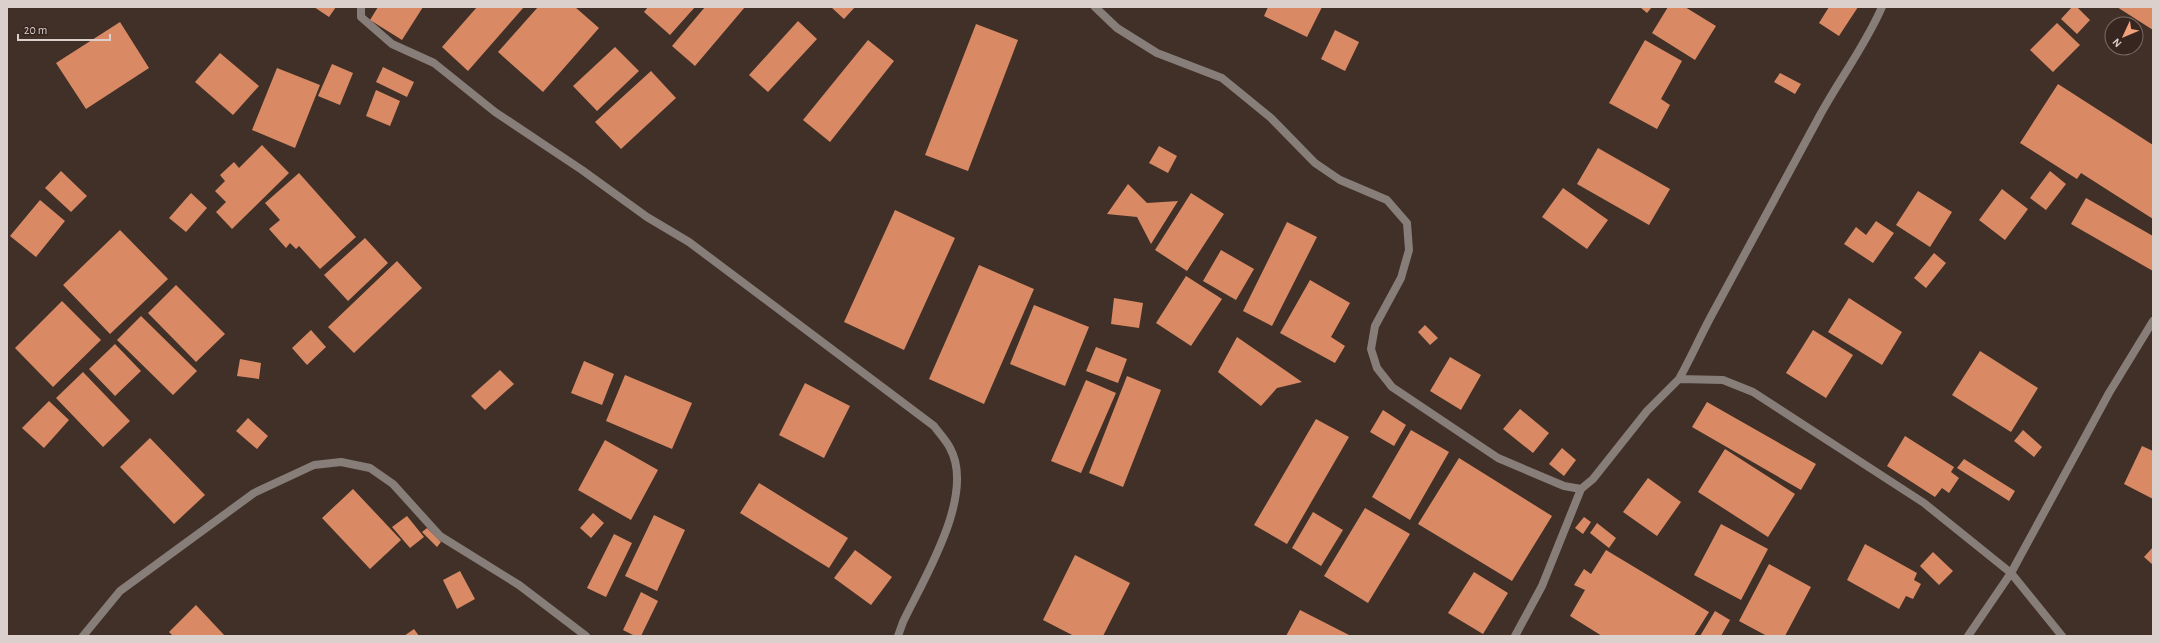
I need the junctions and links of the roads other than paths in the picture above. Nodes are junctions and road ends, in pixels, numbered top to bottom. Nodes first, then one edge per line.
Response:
1 (362, 7) edge
2 (1095, 7) edge
3 (1882, 7) edge
4 (2153, 321) edge
5 (1679, 379) junction
6 (1581, 489) junction
7 (2011, 573) junction
8 (83, 636) edge
9 (586, 636) edge
10 (898, 636) edge
11 (1515, 636) edge
12 (1968, 636) edge
13 (2062, 636) edge

1 - 10 street
2 - 6 street
3 - 5 street
4 - 7 street
5 - 6 street
5 - 7 street
6 - 11 street
7 - 12 street
7 - 13 street
8 - 9 street

